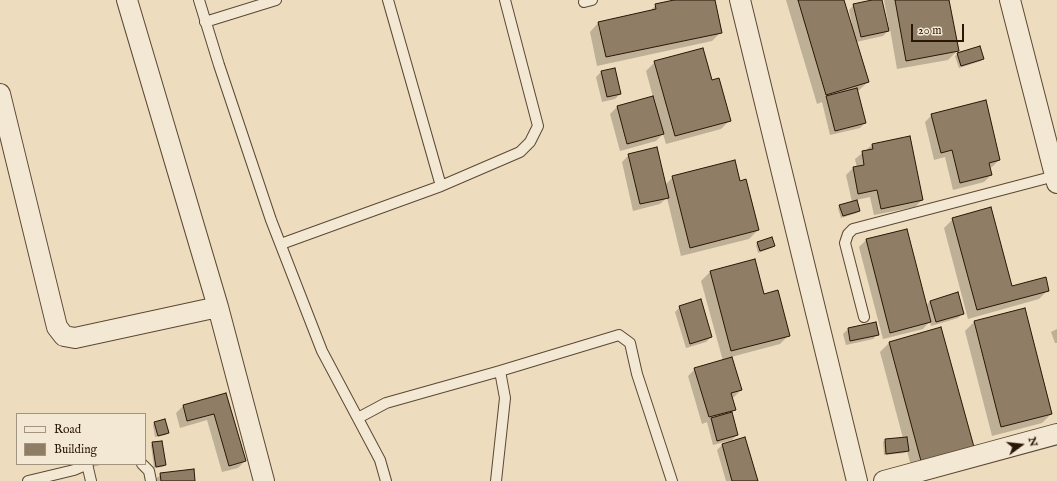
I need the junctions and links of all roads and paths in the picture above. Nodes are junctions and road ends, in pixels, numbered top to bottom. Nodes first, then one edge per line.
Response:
1 (127, 0) edge
2 (198, 0) edge
3 (276, 0) edge
4 (388, 0) edge
5 (505, 0) edge
6 (740, 0) edge
7 (1010, 0) edge
8 (205, 22) junction
9 (0, 94) edge
10 (1056, 180) edge
11 (441, 186) junction
12 (281, 244) junction
13 (218, 307) junction
14 (864, 316) dead end
15 (500, 371) junction
16 (358, 418) junction
17 (1057, 434) edge
18 (85, 465) edge
19 (87, 465) edge
20 (143, 465) edge
21 (28, 481) edge
22 (91, 481) edge
23 (151, 481) edge
24 (264, 481) edge
25 (386, 481) edge
26 (496, 481) edge
27 (672, 481) edge
28 (857, 481) edge
29 (884, 481) edge

1 - 13 street
2 - 8 lane
3 - 8 lane
4 - 11 lane
5 - 11 lane
6 - 28 street
7 - 10 street
8 - 12 lane
9 - 13 street
10 - 14 lane
11 - 12 lane
12 - 16 lane
13 - 24 street
15 - 16 lane
15 - 26 lane
15 - 27 lane
16 - 25 lane
17 - 29 street
18 - 21 lane
19 - 22 lane
20 - 23 lane

